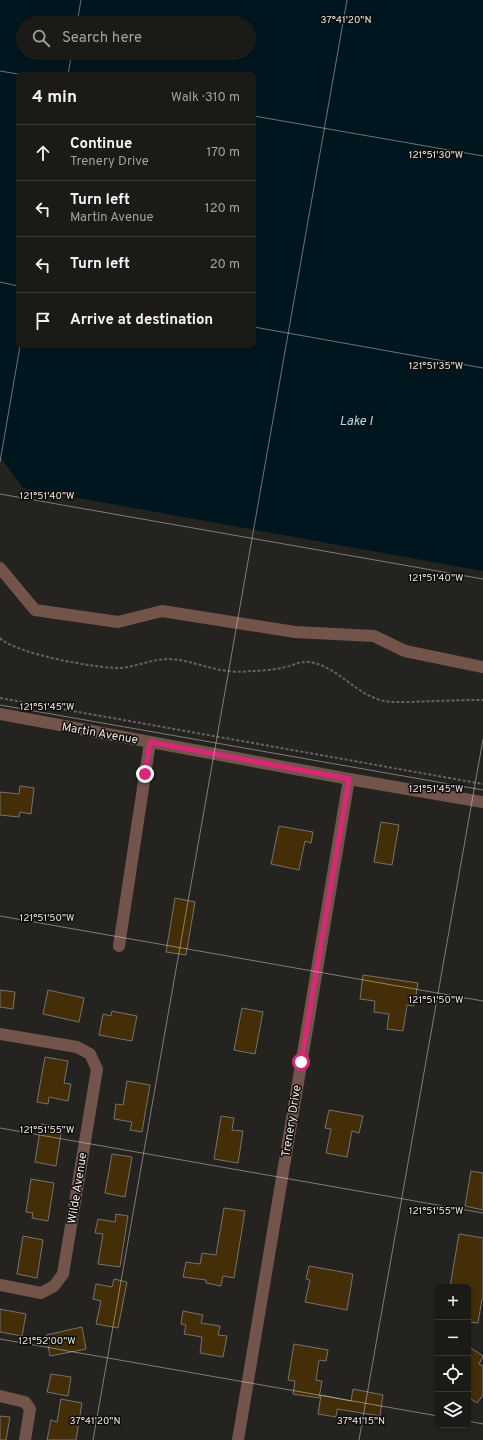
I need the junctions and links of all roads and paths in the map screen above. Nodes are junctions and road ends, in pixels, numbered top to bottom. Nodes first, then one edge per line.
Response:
1 (0, 568) edge
2 (0, 638) edge
3 (483, 667) edge
4 (0, 698) edge
5 (483, 700) edge
6 (0, 714) edge
7 (150, 742) junction
8 (349, 779) junction
9 (483, 784) edge
10 (483, 802) edge
11 (119, 946) dead end
12 (0, 1034) edge
13 (0, 1286) edge
14 (0, 1396) edge
15 (25, 1440) edge
16 (238, 1440) edge

1 - 3 street
2 - 5 path
4 - 9 path
6 - 7 street, Martin Avenue
7 - 8 street, Martin Avenue
7 - 11 street
8 - 10 street, Martin Avenue
8 - 16 street, Trenery Drive
12 - 13 street, Wilde Avenue
14 - 15 street

